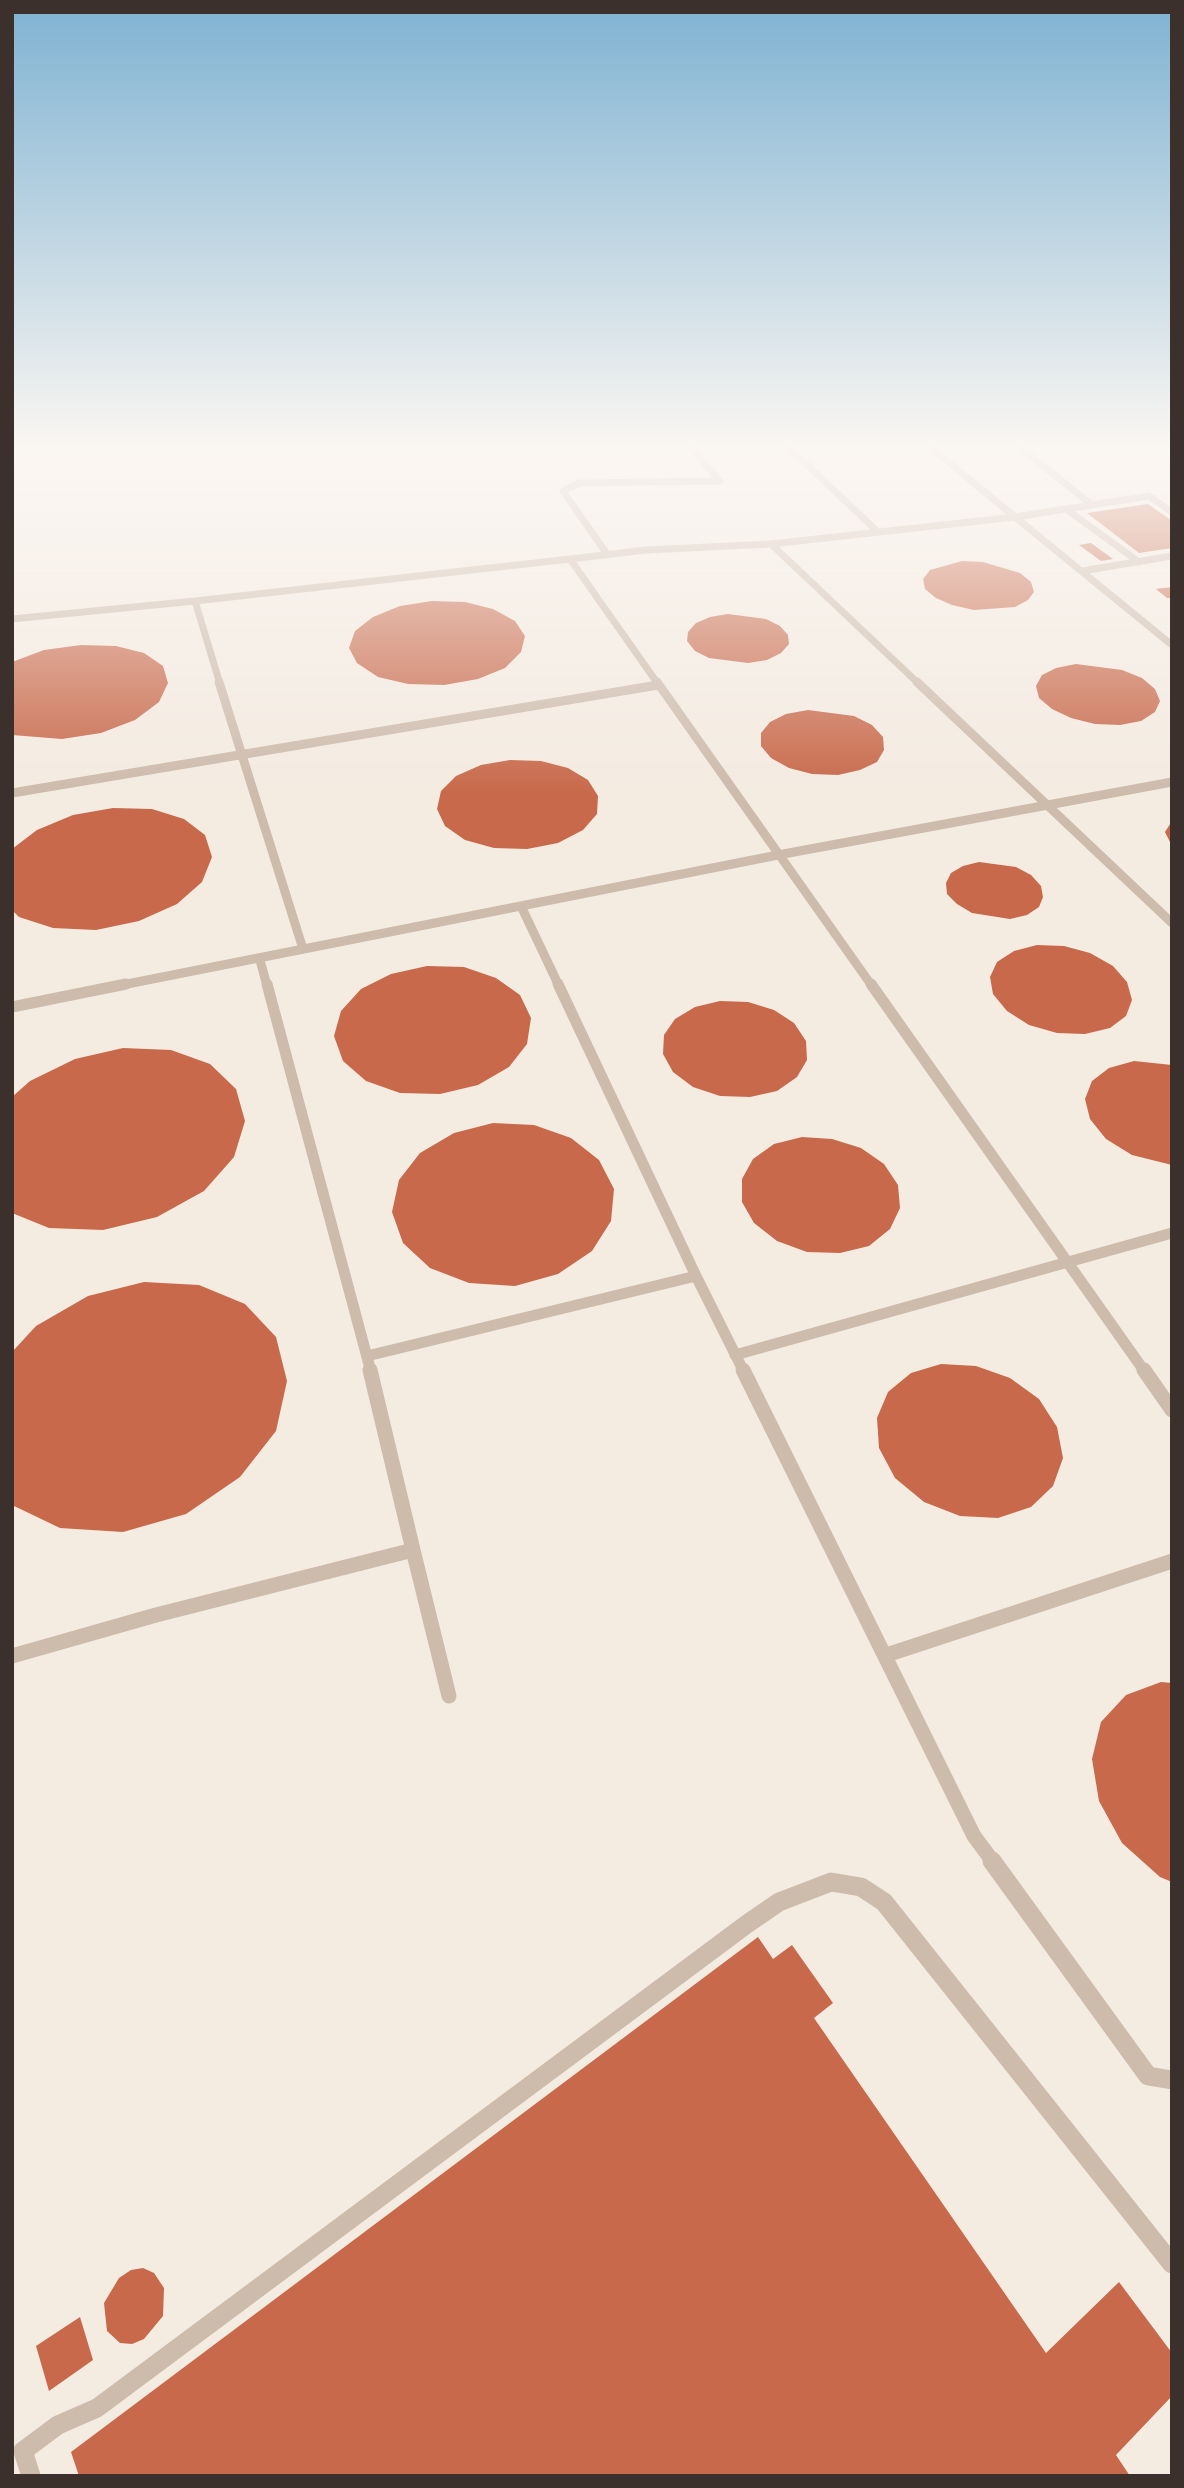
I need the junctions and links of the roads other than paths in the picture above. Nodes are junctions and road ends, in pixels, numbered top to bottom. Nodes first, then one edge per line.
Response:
1 (550, 561) edge
2 (570, 561) edge
3 (789, 561) edge
4 (1070, 561) edge
5 (1144, 561) edge
6 (1139, 562) joint
7 (1082, 571) junction
8 (195, 601) junction
9 (12, 619) edge
10 (1172, 635) edge
11 (1162, 637) junction
12 (1172, 645) edge
13 (658, 685) junction
14 (240, 756) junction
15 (1172, 782) edge
16 (12, 793) edge
17 (1047, 806) junction
18 (778, 855) junction
19 (521, 906) junction
20 (1172, 923) edge
21 (303, 949) junction
22 (260, 960) junction
23 (12, 1007) edge
24 (1172, 1233) edge
25 (1065, 1262) junction
26 (696, 1276) junction
27 (735, 1355) junction
28 (368, 1356) junction
29 (1172, 1410) edge
30 (413, 1550) junction
31 (1172, 1561) edge
32 (886, 1655) junction
33 (12, 1656) edge
34 (449, 1696) dead end
35 (1172, 2080) edge
36 (1172, 2264) edge
37 (31, 2476) edge

1 - 8 lane
2 - 13 lane
3 - 17 lane
4 - 7 lane
5 - 6 lane
6 - 7 lane
7 - 11 lane
8 - 9 lane
8 - 14 lane
10 - 11 lane
11 - 12 lane
13 - 14 lane
13 - 18 lane
14 - 16 lane
14 - 21 lane
15 - 17 lane
17 - 18 lane
17 - 20 lane
18 - 19 lane
18 - 25 lane
19 - 21 lane
19 - 26 lane
21 - 22 lane
22 - 23 lane
22 - 28 lane
24 - 25 lane
25 - 27 lane
25 - 29 lane
26 - 27 lane
26 - 28 lane
27 - 32 lane
28 - 30 lane
30 - 33 lane
30 - 34 lane
31 - 32 lane
32 - 35 lane
36 - 37 lane

